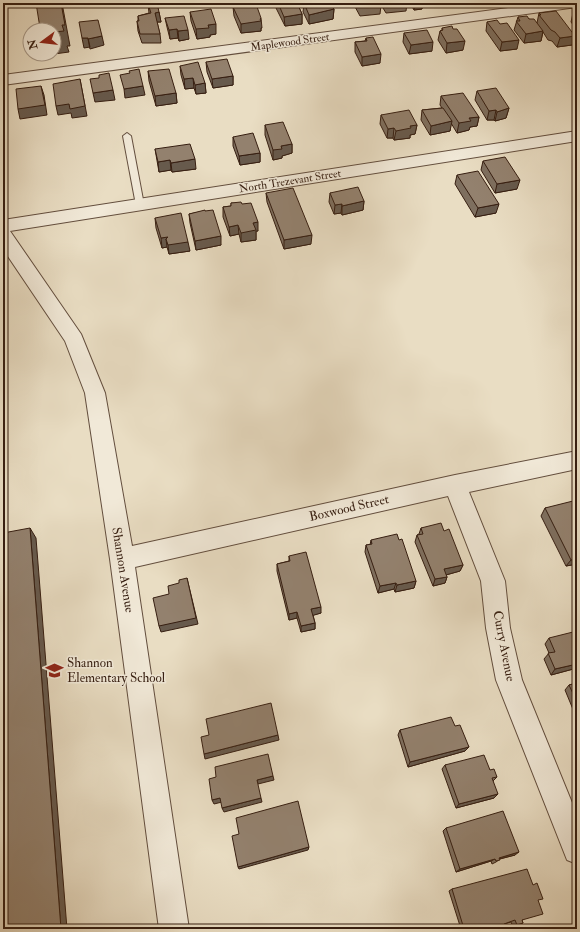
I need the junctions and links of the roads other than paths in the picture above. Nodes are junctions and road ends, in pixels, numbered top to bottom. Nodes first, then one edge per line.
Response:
1 (577, 3) edge
2 (3, 80) edge
3 (127, 136) dead end
4 (577, 136) edge
5 (140, 205) junction
6 (3, 226) edge
7 (3, 236) edge
8 (577, 460) edge
9 (455, 484) junction
10 (122, 559) junction
11 (577, 850) edge
12 (174, 929) edge

1 - 2 street, Maplewood Street
3 - 5 lane
4 - 5 street, North Trezevant Street
5 - 6 street, North Trezevant Street
7 - 10 street, Shannon Avenue
8 - 9 street, Boxwood Street
9 - 10 street, Boxwood Street
9 - 11 street, Curry Avenue
10 - 12 street, Shannon Avenue

